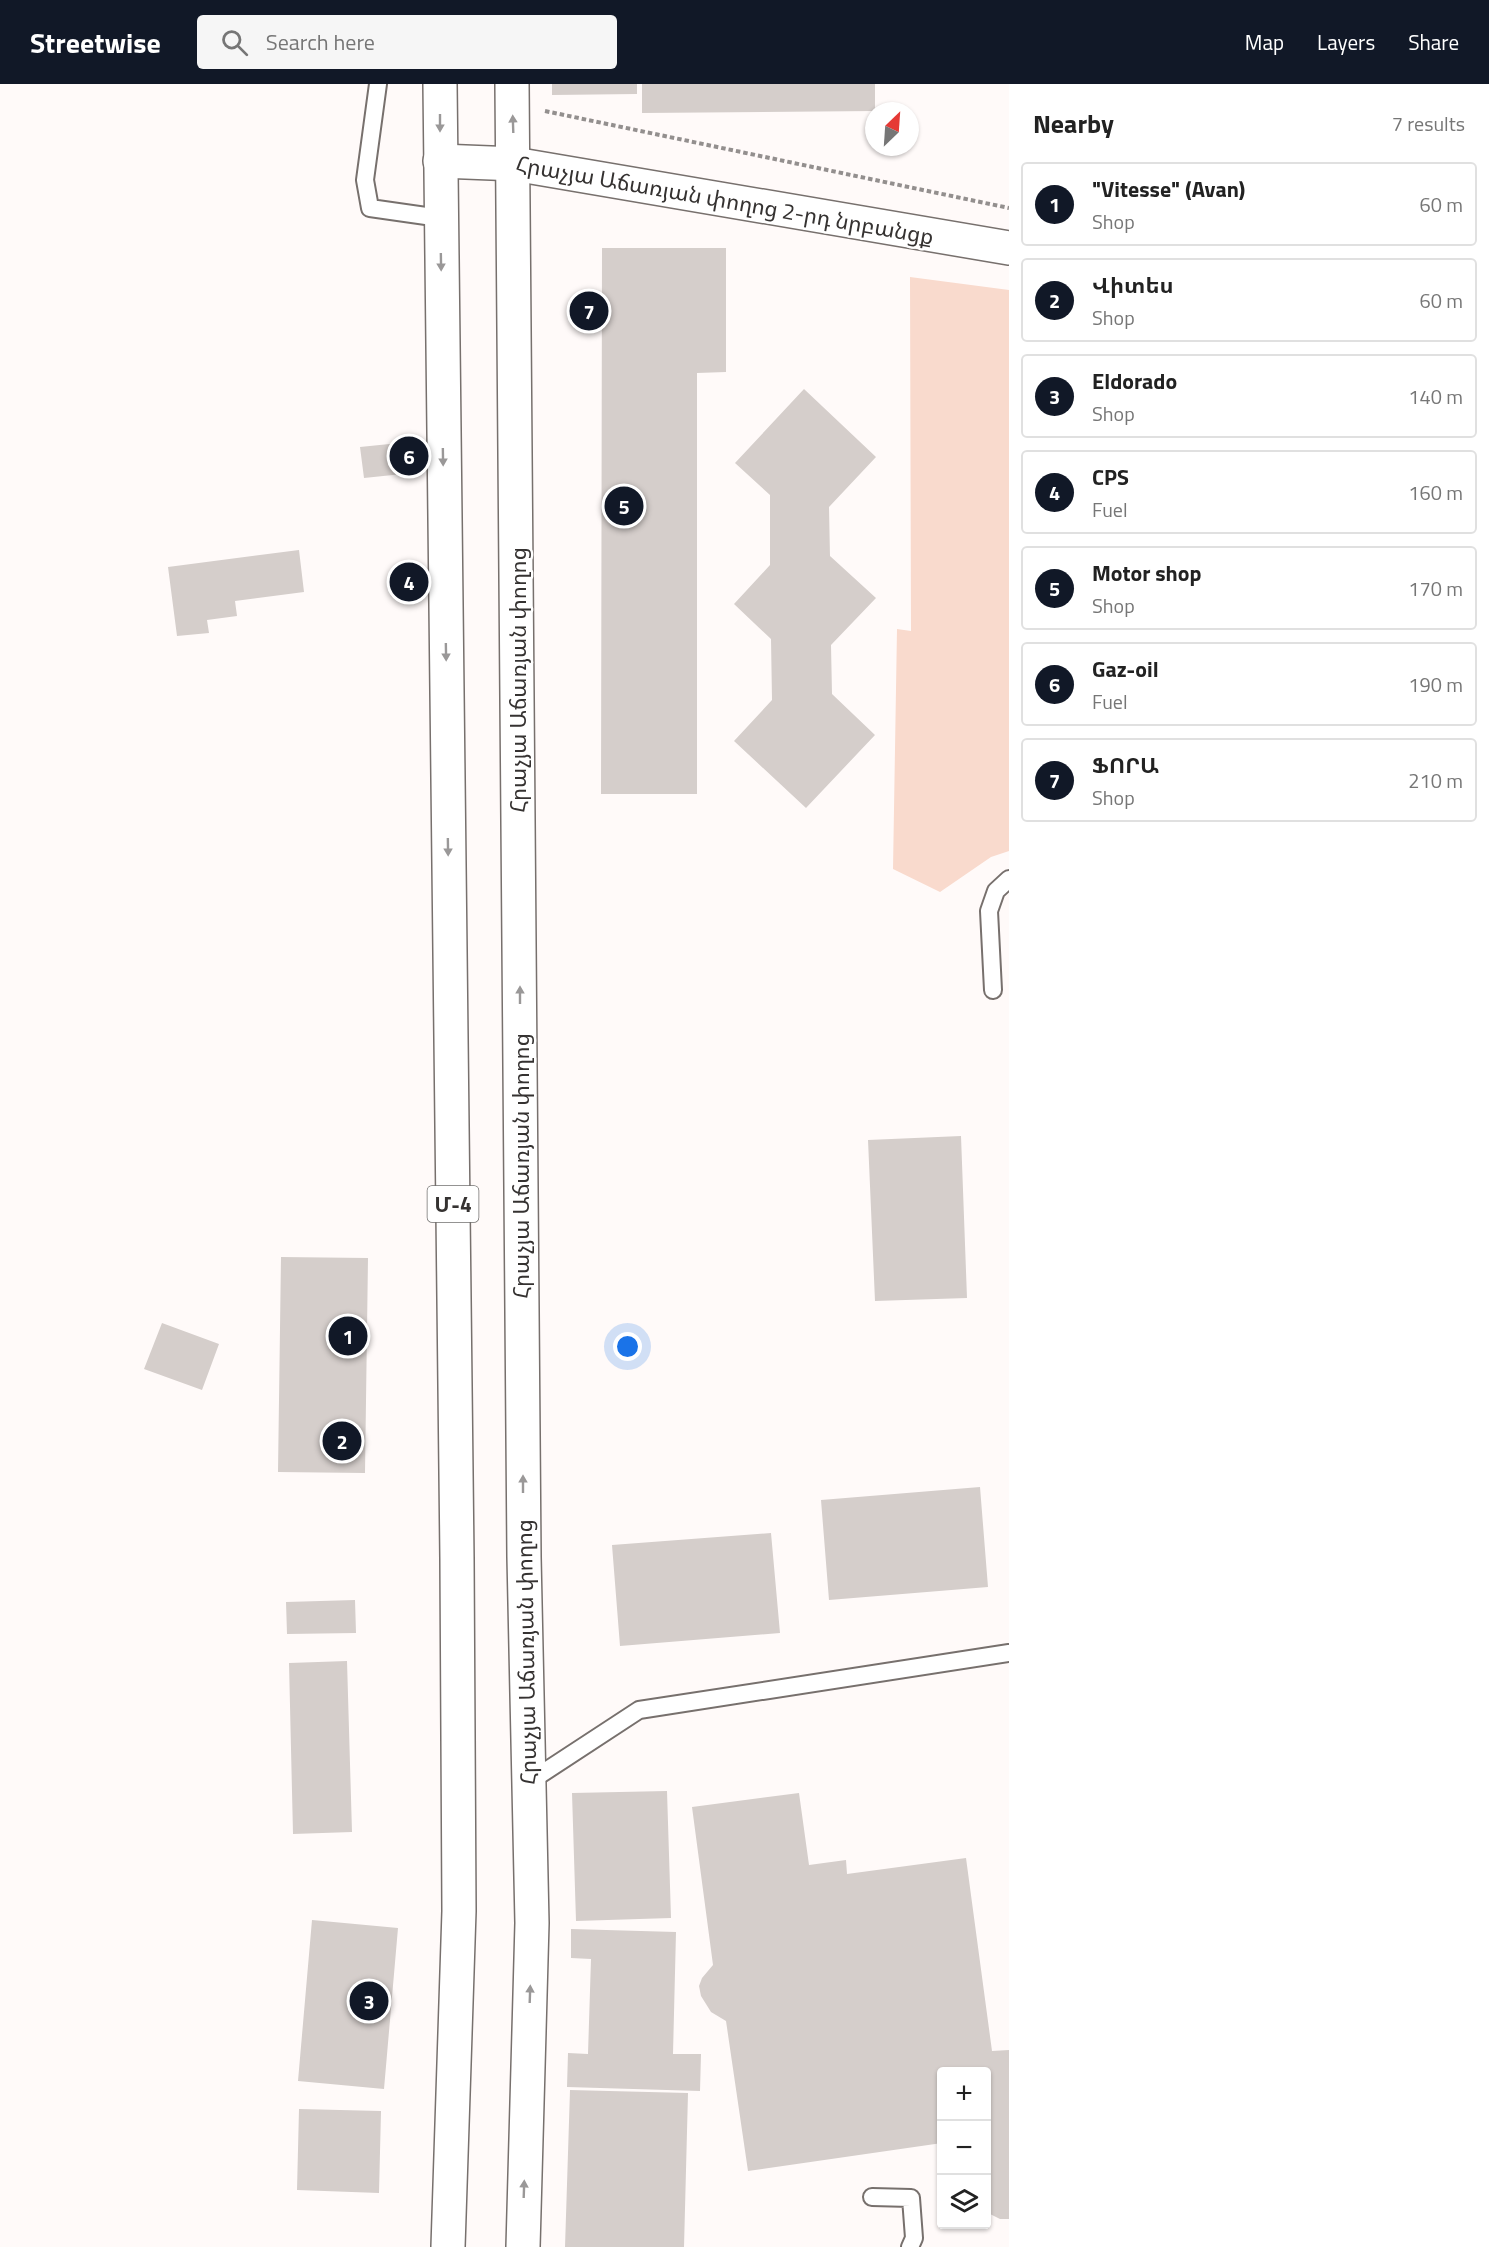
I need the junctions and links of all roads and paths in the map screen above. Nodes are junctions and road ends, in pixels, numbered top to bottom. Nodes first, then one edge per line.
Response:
1 (378, 84) edge
2 (440, 84) edge
3 (512, 84) edge
4 (544, 111) dead end
5 (440, 161) junction
6 (514, 164) junction
7 (1009, 208) edge
8 (440, 218) junction
9 (1009, 248) edge
10 (1009, 879) edge
11 (993, 990) dead end
12 (1009, 1653) edge
13 (529, 1782) junction
14 (872, 2197) dead end
15 (448, 2247) edge
16 (523, 2247) edge
17 (910, 2247) edge

1 - 8 lane
2 -> 5 main road, Մ-4
6 -> 3 main road, Հրաչյա Աճառյան փողոց
4 - 7 path
5 - 6 main road, Հրաչյա Աճառյան փողոց 2-րդ նրբանցք
5 - 8 main road, Մ-4
6 - 9 main road, Հրաչյա Աճառյան փողոց 2-րդ նրբանցք
13 -> 6 main road, Հրաչյա Աճառյան փողոց
8 -> 15 main road, Մ-4
10 - 11 lane
12 - 13 lane
16 -> 13 main road, Հրաչյա Աճառյան փողոց
14 - 17 lane

